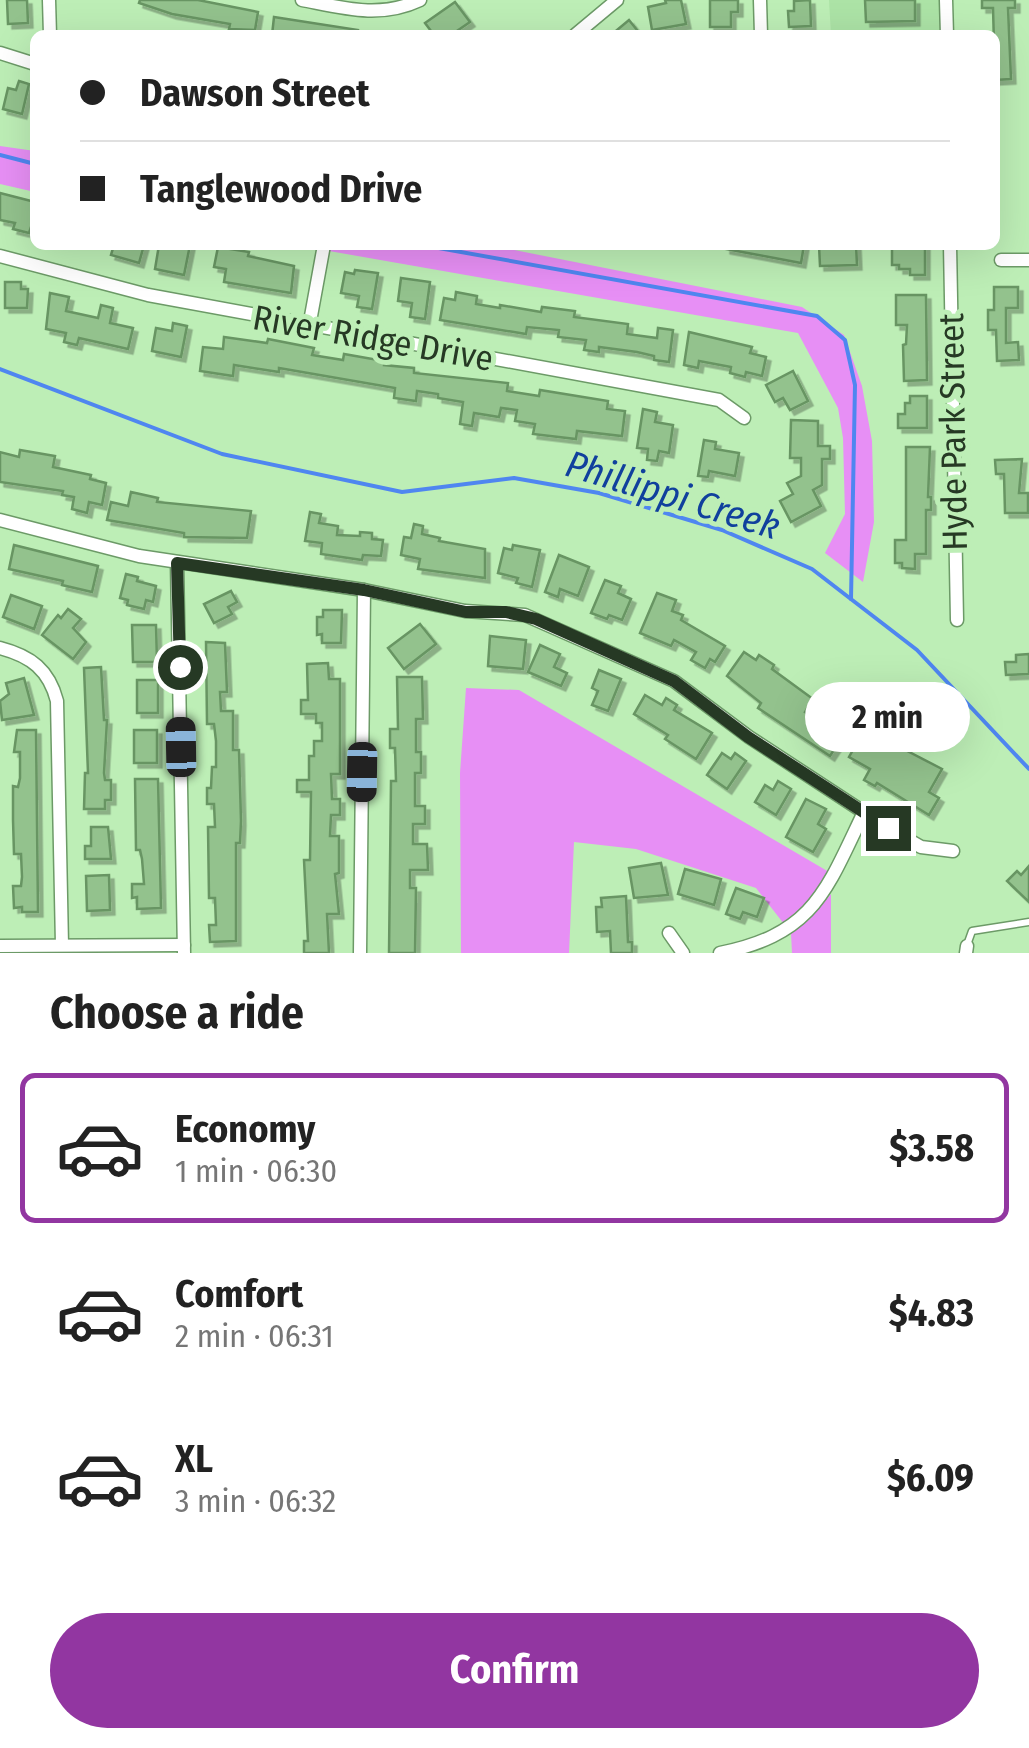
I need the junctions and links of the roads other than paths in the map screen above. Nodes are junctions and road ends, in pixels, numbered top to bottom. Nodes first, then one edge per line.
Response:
1 (49, 0) edge
2 (302, 0) edge
3 (420, 0) edge
4 (617, 0) edge
5 (760, 0) edge
6 (946, 0) edge
7 (50, 30) edge
8 (582, 30) edge
9 (761, 30) edge
10 (947, 30) edge
11 (0, 54) edge
12 (30, 63) edge
13 (323, 250) edge
14 (950, 250) edge
15 (0, 256) edge
16 (1001, 260) dead end
17 (1029, 260) edge
18 (309, 327) junction
19 (744, 418) dead end
20 (0, 520) edge
21 (177, 563) junction
22 (364, 590) junction
23 (957, 620) dead end
24 (0, 648) edge
25 (864, 812) junction
26 (953, 850) dead end
27 (1029, 922) edge
28 (669, 933) dead end
29 (62, 945) junction
30 (0, 946) edge
31 (184, 949) edge
32 (966, 949) edge
33 (17, 950) edge
34 (360, 953) edge
35 (683, 953) edge
36 (720, 953) edge

1 - 7 street
2 - 3 street
4 - 8 street
5 - 9 street
6 - 10 street
11 - 12 street
13 - 18 street
14 - 23 street, Hyde Park Street
15 - 18 street, River Ridge Drive
16 - 17 street
18 - 19 street, River Ridge Drive
20 - 21 street
21 - 22 street
21 - 31 street
22 - 25 street
22 - 34 street
24 - 29 street
25 - 26 street
25 - 36 street
27 - 32 lane
28 - 35 street
29 - 31 street
29 - 33 street
30 - 33 street

